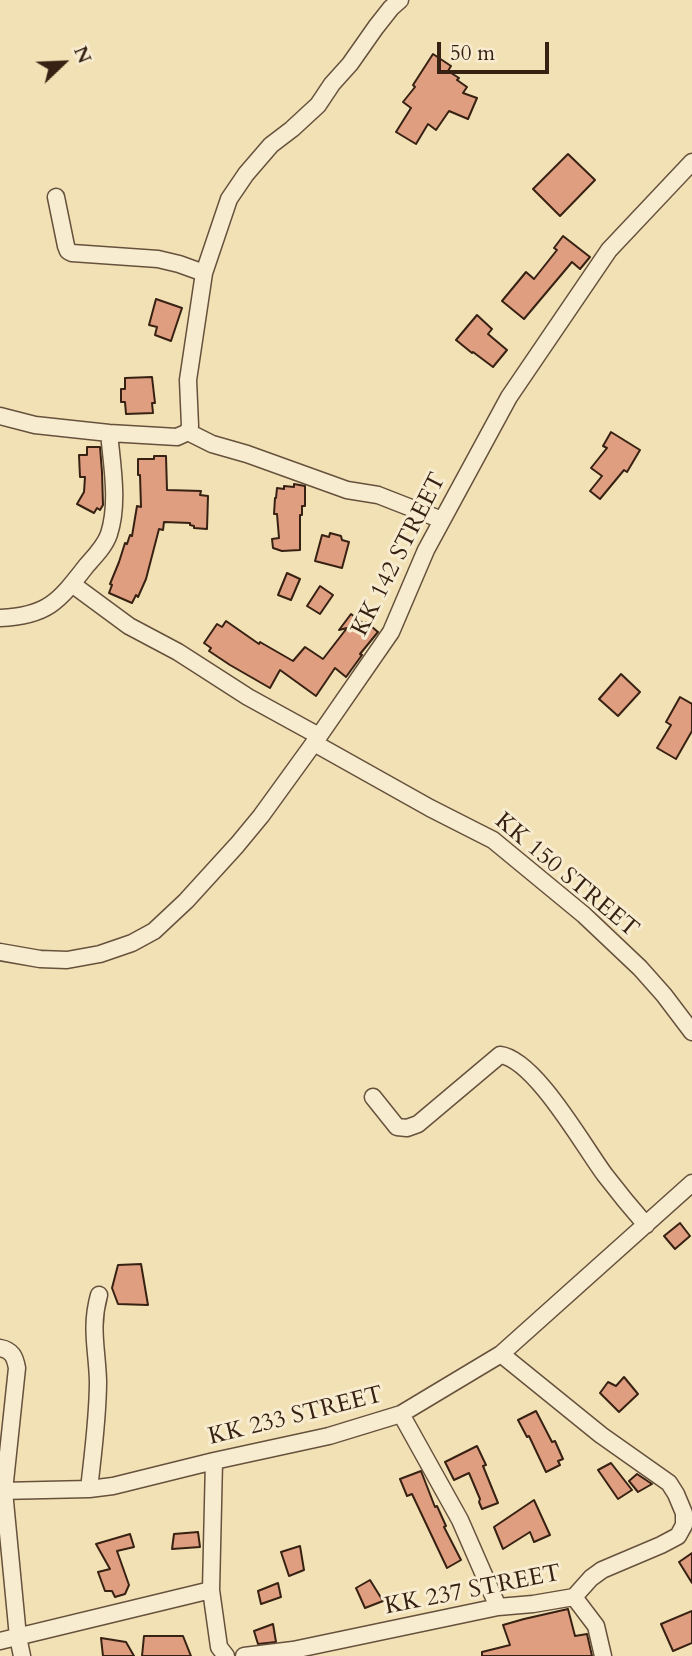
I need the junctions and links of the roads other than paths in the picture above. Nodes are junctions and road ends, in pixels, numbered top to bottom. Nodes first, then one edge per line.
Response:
1 (400, 0) edge
2 (692, 162) edge
3 (56, 197) dead end
4 (204, 273) junction
5 (0, 416) edge
6 (188, 432) junction
7 (109, 433) junction
8 (442, 520) junction
9 (72, 584) junction
10 (0, 618) edge
11 (317, 739) junction
12 (0, 953) edge
13 (692, 1032) edge
14 (373, 1097) dead end
15 (692, 1183) edge
16 (646, 1225) junction
17 (99, 1294) dead end
18 (0, 1348) edge
19 (502, 1354) junction
20 (401, 1414) junction
21 (214, 1461) junction
22 (89, 1489) junction
23 (2, 1491) edge
24 (211, 1590) junction
25 (574, 1597) junction
26 (498, 1607) junction
27 (18, 1637) junction
28 (0, 1641) edge
29 (22, 1656) edge
30 (226, 1656) edge
31 (244, 1656) edge
32 (603, 1656) edge

1 - 4 street
2 - 8 street, KK 142 STREET
3 - 4 street
4 - 6 street
5 - 7 street
6 - 7 street
6 - 8 street
7 - 9 street
8 - 11 street, KK 142 STREET
9 - 10 street
9 - 11 street, KK 150 STREET
11 - 12 street, KK 142 STREET
11 - 13 street, KK 150 STREET
14 - 16 street
15 - 16 street, KK 233 STREET
16 - 19 street, KK 233 STREET
17 - 22 street
18 - 23 street
19 - 20 street, KK 233 STREET
19 - 25 street, KK 237 STREET
20 - 21 street, KK 233 STREET
20 - 26 street
21 - 22 street, KK 233 STREET
21 - 24 street
22 - 23 street, KK 233 STREET
23 - 27 street
24 - 27 street
24 - 30 street
25 - 26 street, KK 237 STREET
25 - 32 street
26 - 31 street, KK 237 STREET
27 - 28 street
27 - 29 street

